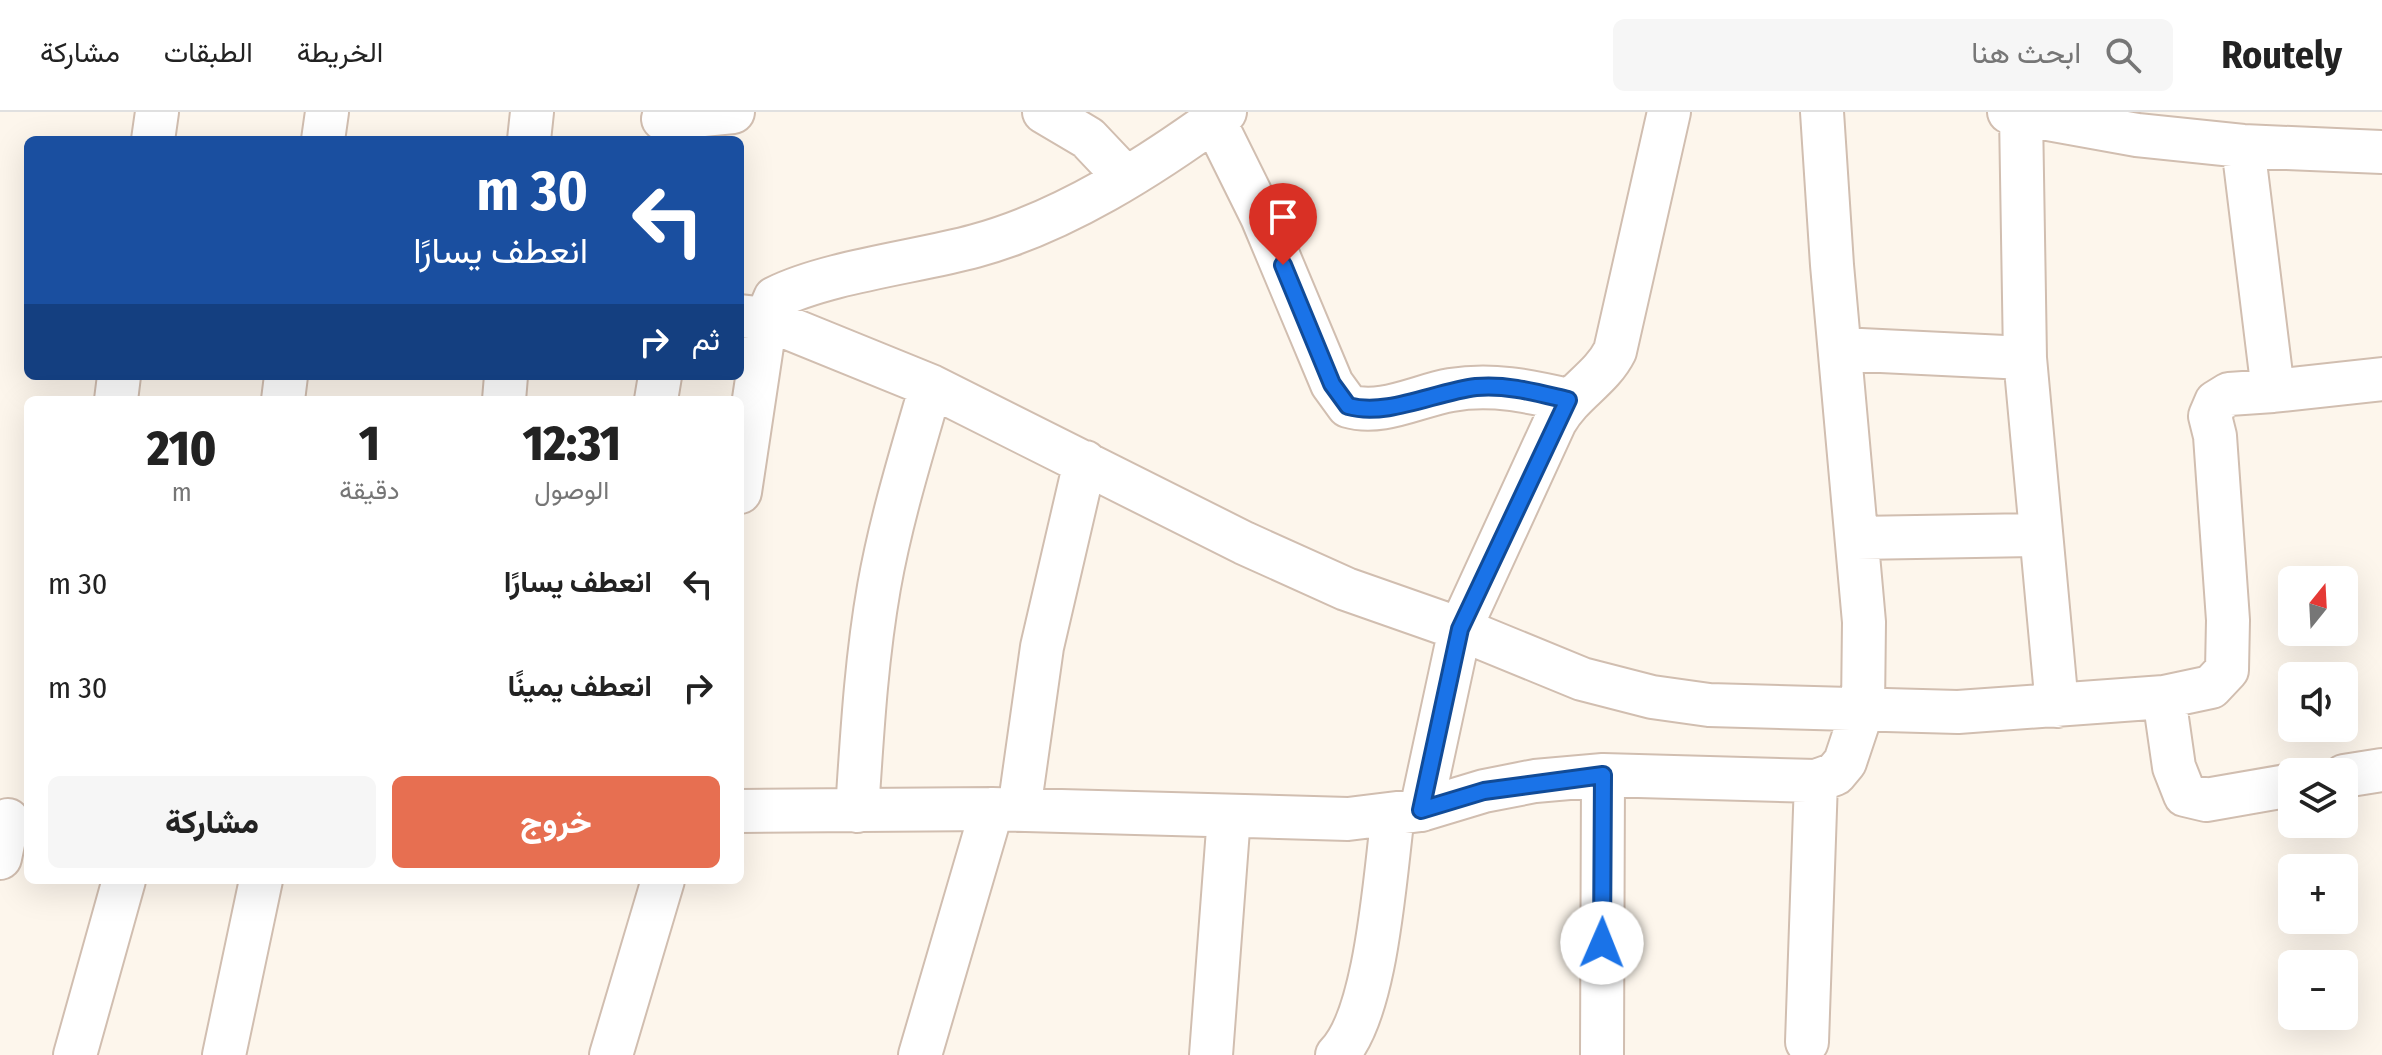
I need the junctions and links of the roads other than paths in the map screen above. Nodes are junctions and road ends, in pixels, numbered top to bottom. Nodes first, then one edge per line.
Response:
1 (157, 112) edge
2 (327, 112) edge
3 (532, 112) edge
4 (733, 112) edge
5 (1044, 112) edge
6 (1669, 112) edge
7 (1822, 112) edge
8 (2015, 113) edge
9 (1198, 121) edge
10 (663, 124) edge
11 (154, 136) edge
12 (324, 136) edge
13 (529, 136) edge
14 (2243, 146) junction
15 (2382, 152) edge
16 (1124, 176) junction
17 (753, 317) edge
18 (1840, 349) junction
19 (2025, 358) junction
20 (2382, 379) edge
21 (931, 386) junction
22 (2273, 391) junction
23 (1568, 400) junction
24 (744, 438) edge
25 (1085, 462) junction
26 (2041, 535) junction
27 (1857, 538) junction
28 (1460, 629) junction
29 (2164, 697) junction
30 (2057, 706) junction
31 (1863, 708) junction
32 (2382, 770) edge
33 (2358, 774) edge
34 (1603, 775) junction
35 (1816, 781) junction
36 (2278, 787) edge
37 (1006, 810) junction
38 (744, 811) edge
39 (857, 811) junction
40 (1407, 812) junction
41 (1229, 816) junction
42 (123, 884) edge
43 (260, 884) edge
44 (662, 884) edge
45 (1807, 1042) dead end
46 (75, 1055) edge
47 (224, 1055) edge
48 (611, 1055) edge
49 (920, 1055) edge
50 (1211, 1055) edge
51 (1337, 1055) edge
52 (1602, 1055) edge

1 - 11 street
2 - 12 street
3 - 13 street
4 - 10 street
5 - 16 street
6 - 23 street
7 - 18 street
8 - 14 street
8 - 19 street
9 - 16 street
9 - 23 street
14 - 15 street
14 - 22 street
16 - 17 street
17 - 21 street
17 - 24 street
18 - 19 street
18 - 27 street
19 - 26 street
20 - 22 street
21 - 25 street
21 - 39 street
22 - 29 street
23 - 28 street
25 - 28 street
25 - 37 street
26 - 27 street
26 - 30 street
27 - 31 street
28 - 31 street
28 - 40 street
29 - 30 street
29 - 36 street
30 - 31 street
31 - 35 street
32 - 33 street
34 - 35 street
34 - 40 street
34 - 52 street
35 - 45 street
37 - 39 street
37 - 41 street
37 - 49 street
38 - 39 street
40 - 41 street
40 - 51 street
41 - 50 street
42 - 46 street
43 - 47 street
44 - 48 street

